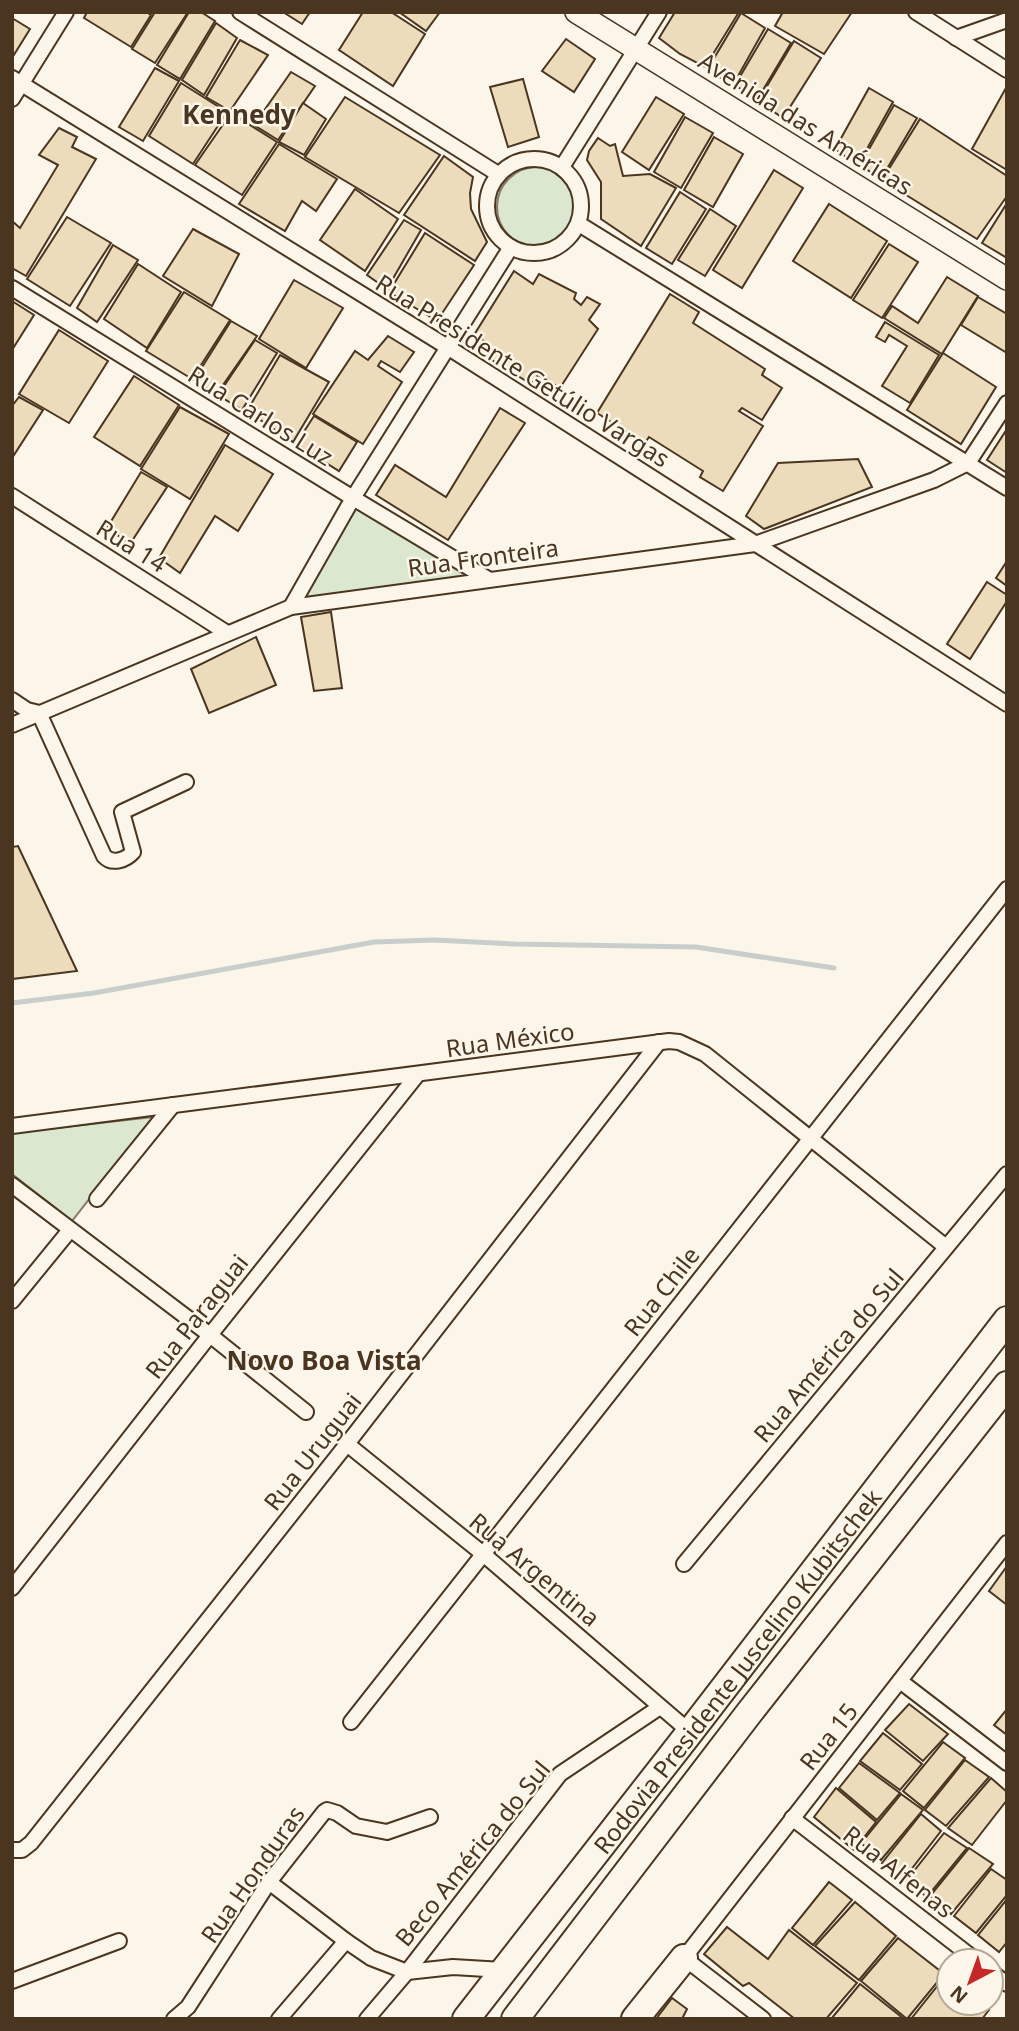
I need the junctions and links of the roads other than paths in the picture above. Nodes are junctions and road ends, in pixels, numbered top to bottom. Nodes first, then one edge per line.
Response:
1 (66, 12) edge
2 (240, 12) edge
3 (576, 12) edge
4 (659, 12) edge
5 (916, 12) edge
6 (1007, 20) edge
7 (956, 38) junction
8 (636, 49) junction
9 (1007, 70) edge
10 (17, 81) edge
11 (12, 99) edge
12 (562, 167) junction
13 (498, 174) junction
14 (579, 224) junction
15 (511, 247) junction
16 (1007, 279) edge
17 (12, 288) edge
18 (449, 348) junction
19 (1007, 403) edge
20 (968, 463) junction
21 (1007, 488) edge
22 (12, 496) edge
23 (353, 498) junction
24 (755, 544) junction
25 (488, 579) junction
26 (290, 607) junction
27 (227, 633) junction
28 (12, 700) edge
29 (1007, 704) edge
30 (39, 713) junction
31 (12, 725) edge
32 (186, 782) dead end
33 (1007, 889) edge
34 (659, 1042) junction
35 (418, 1074) junction
36 (173, 1105) junction
37 (12, 1126) edge
38 (809, 1139) junction
39 (1007, 1174) edge
40 (12, 1185) edge
41 (97, 1199) dead end
42 (70, 1230) junction
43 (946, 1247) junction
44 (12, 1301) edge
45 (1007, 1321) edge
46 (210, 1335) junction
47 (1007, 1385) edge
48 (306, 1412) dead end
49 (347, 1444) junction
50 (1007, 1543) edge
51 (482, 1553) junction
52 (684, 1564) dead end
53 (12, 1588) edge
54 (900, 1681) junction
55 (660, 1707) junction
56 (351, 1722) dead end
57 (690, 1732) junction
58 (1007, 1763) edge
59 (430, 1817) dead end
60 (792, 1818) junction
61 (17, 1850) edge
62 (269, 1882) junction
63 (119, 1941) dead end
64 (346, 1941) junction
65 (959, 1947) edge
66 (684, 1958) junction
67 (503, 1970) junction
68 (407, 1972) junction
69 (12, 1981) edge
70 (174, 2019) edge
71 (279, 2019) edge
72 (367, 2019) edge
73 (466, 2019) edge
74 (515, 2019) edge
75 (635, 2019) edge
76 (763, 2019) edge

1 - 10 street
2 - 13 street
3 - 8 main road, Avenida das Américas
4 - 8 street
5 - 7 street
6 - 7 street
7 - 9 street
8 - 12 street
8 - 16 main road, Avenida das Américas
10 - 11 street
10 - 18 street, Rua Presidente Getúlio Vargas
12 - 13 street
12 - 14 street
13 - 15 street
14 - 15 street
14 - 20 street
15 - 18 street
17 - 23 street, Rua Carlos Luz
18 - 23 street
18 - 24 street, Rua Presidente Getúlio Vargas
19 - 20 street
20 - 21 street
20 - 24 street, Rua Fronteira
22 - 27 street, Rua 14
23 - 25 street, Rua Carlos Luz
23 - 26 street
24 - 25 street, Rua Fronteira
24 - 29 street, Rua Presidente Getúlio Vargas
25 - 26 street, Rua Fronteira
26 - 27 street, Rua Fronteira
27 - 30 street, Rua Fronteira
28 - 30 street
30 - 31 street, Rua Fronteira
30 - 32 street
33 - 38 street, Rua Chile
34 - 35 street, Rua México
34 - 38 street, Rua México
34 - 49 street, Rua Uruguai
35 - 36 street, Rua México
35 - 46 street, Rua Paraguai
36 - 37 street, Rua México
36 - 41 street
38 - 43 street, Rua México
38 - 51 street, Rua Chile
39 - 43 street, Rua América do Sul
40 - 42 street
42 - 44 street
42 - 46 street
43 - 52 street, Rua América do Sul
45 - 57 highway, Rodovia Presidente Juscelino Kubitschek
46 - 48 street
46 - 53 street, Rua Paraguai
47 - 74 highway, Rodovia Presidente Juscelino Kubitschek
49 - 51 street, Rua Argentina
49 - 61 street, Rua Uruguai
50 - 54 street, Rua 15
51 - 55 street, Rua Argentina
51 - 56 street, Rua Chile
54 - 58 street
54 - 60 street, Rua 15
55 - 57 street, Rua Argentina
55 - 68 street, Beco América do Sul
57 - 67 highway, Rodovia Presidente Juscelino Kubitschek
59 - 62 street, Rua Honduras
60 - 65 street, Rua Alfenas
60 - 66 street, Rua 15
62 - 64 street
62 - 70 street, Rua Honduras
63 - 69 street
64 - 68 street
64 - 71 street
66 - 75 highway
66 - 76 street
67 - 68 street
67 - 73 highway, Rodovia Presidente Juscelino Kubitschek
68 - 72 street, Beco América do Sul

